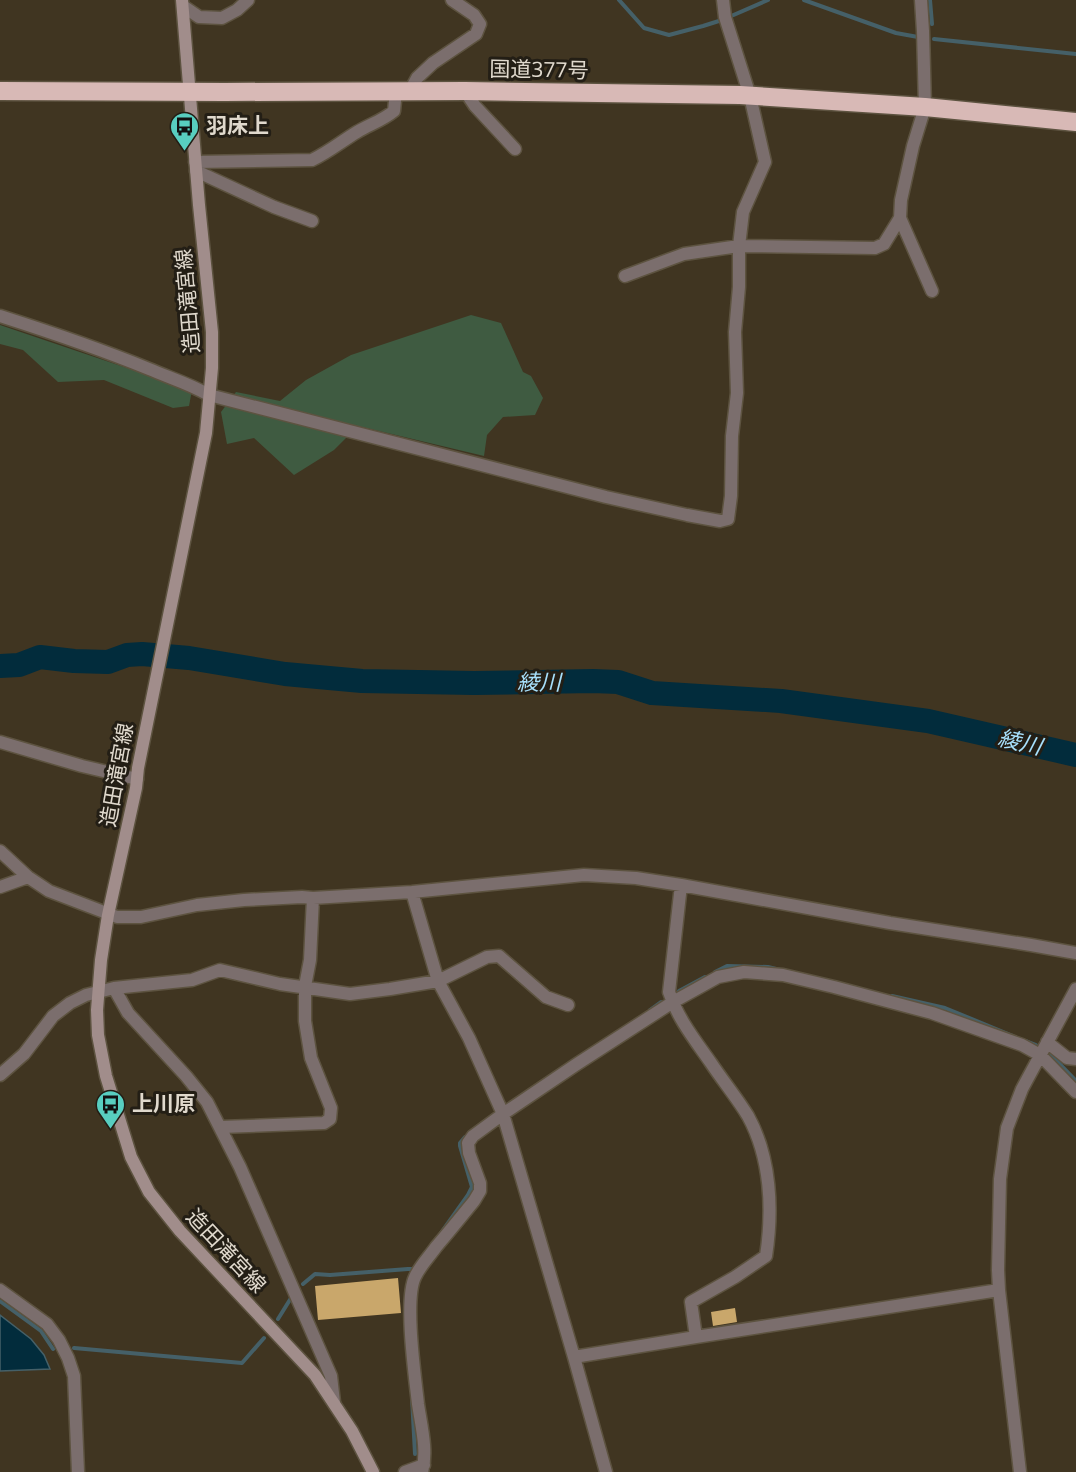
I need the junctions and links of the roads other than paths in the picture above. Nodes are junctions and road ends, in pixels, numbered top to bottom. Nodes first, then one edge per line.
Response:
1 (248, 0) edge
2 (452, 0) edge
3 (723, 0) edge
4 (921, 0) edge
5 (183, 3) edge
6 (403, 91) junction
7 (465, 91) junction
8 (0, 92) edge
9 (190, 92) junction
10 (750, 96) junction
11 (925, 107) junction
12 (1076, 122) edge
13 (515, 149) dead end
14 (196, 166) junction
15 (900, 218) junction
16 (312, 221) dead end
17 (739, 246) junction
18 (625, 276) dead end
19 (932, 291) dead end
20 (0, 316) edge
21 (209, 395) junction
22 (0, 742) edge
23 (137, 778) junction
24 (0, 851) edge
25 (28, 877) junction
26 (681, 885) junction
27 (0, 887) edge
28 (412, 892) junction
29 (313, 898) junction
30 (108, 915) junction
31 (1076, 953) edge
32 (438, 981) junction
33 (305, 987) junction
34 (114, 988) junction
35 (1076, 989) edge
36 (98, 993) junction
37 (673, 1002) junction
38 (568, 1005) dead end
39 (1047, 1042) junction
40 (1040, 1055) junction
41 (1076, 1059) edge
42 (0, 1075) edge
43 (1076, 1092) edge
44 (503, 1114) junction
45 (221, 1128) junction
46 (0, 1290) edge
47 (999, 1290) junction
48 (696, 1337) junction
49 (574, 1357) junction
50 (334, 1402) junction
51 (423, 1468) edge
52 (78, 1472) edge
53 (373, 1472) edge
54 (405, 1472) edge
55 (606, 1472) edge
56 (1020, 1472) edge

1 - 5 street
2 - 6 street
3 - 10 street
4 - 11 street
5 - 9 main road, 造田滝宮線
6 - 7 highway, 国道377号
6 - 9 highway, 国道377号
6 - 14 street
7 - 10 highway, 国道377号
7 - 13 street
8 - 9 highway, 国道377号
9 - 14 main road, 造田滝宮線
10 - 11 highway, 国道377号
10 - 17 street
11 - 12 highway, 国道377号
11 - 15 street
14 - 16 street
14 - 21 main road, 造田滝宮線
15 - 17 street
15 - 19 street
17 - 18 street
17 - 21 street
20 - 21 street
21 - 23 main road, 造田滝宮線
22 - 23 street
23 - 30 main road, 造田滝宮線
24 - 25 street
25 - 27 street
25 - 30 street
26 - 28 street
26 - 31 street
26 - 37 street
28 - 29 street
28 - 32 street
29 - 30 street
29 - 33 street
30 - 36 main road, 造田滝宮線
32 - 33 street
32 - 38 street
32 - 44 street
33 - 34 street
33 - 45 street
34 - 36 street
34 - 45 street
35 - 39 street
36 - 42 street
36 - 50 main road, 造田滝宮線
37 - 40 street
37 - 44 street
37 - 48 street
39 - 40 street
39 - 41 street
40 - 43 street
40 - 47 street
44 - 49 street
44 - 51 street
45 - 50 street
46 - 52 street
47 - 48 street
47 - 56 street
48 - 49 street
49 - 55 street
50 - 53 main road, 造田滝宮線
51 - 54 street

